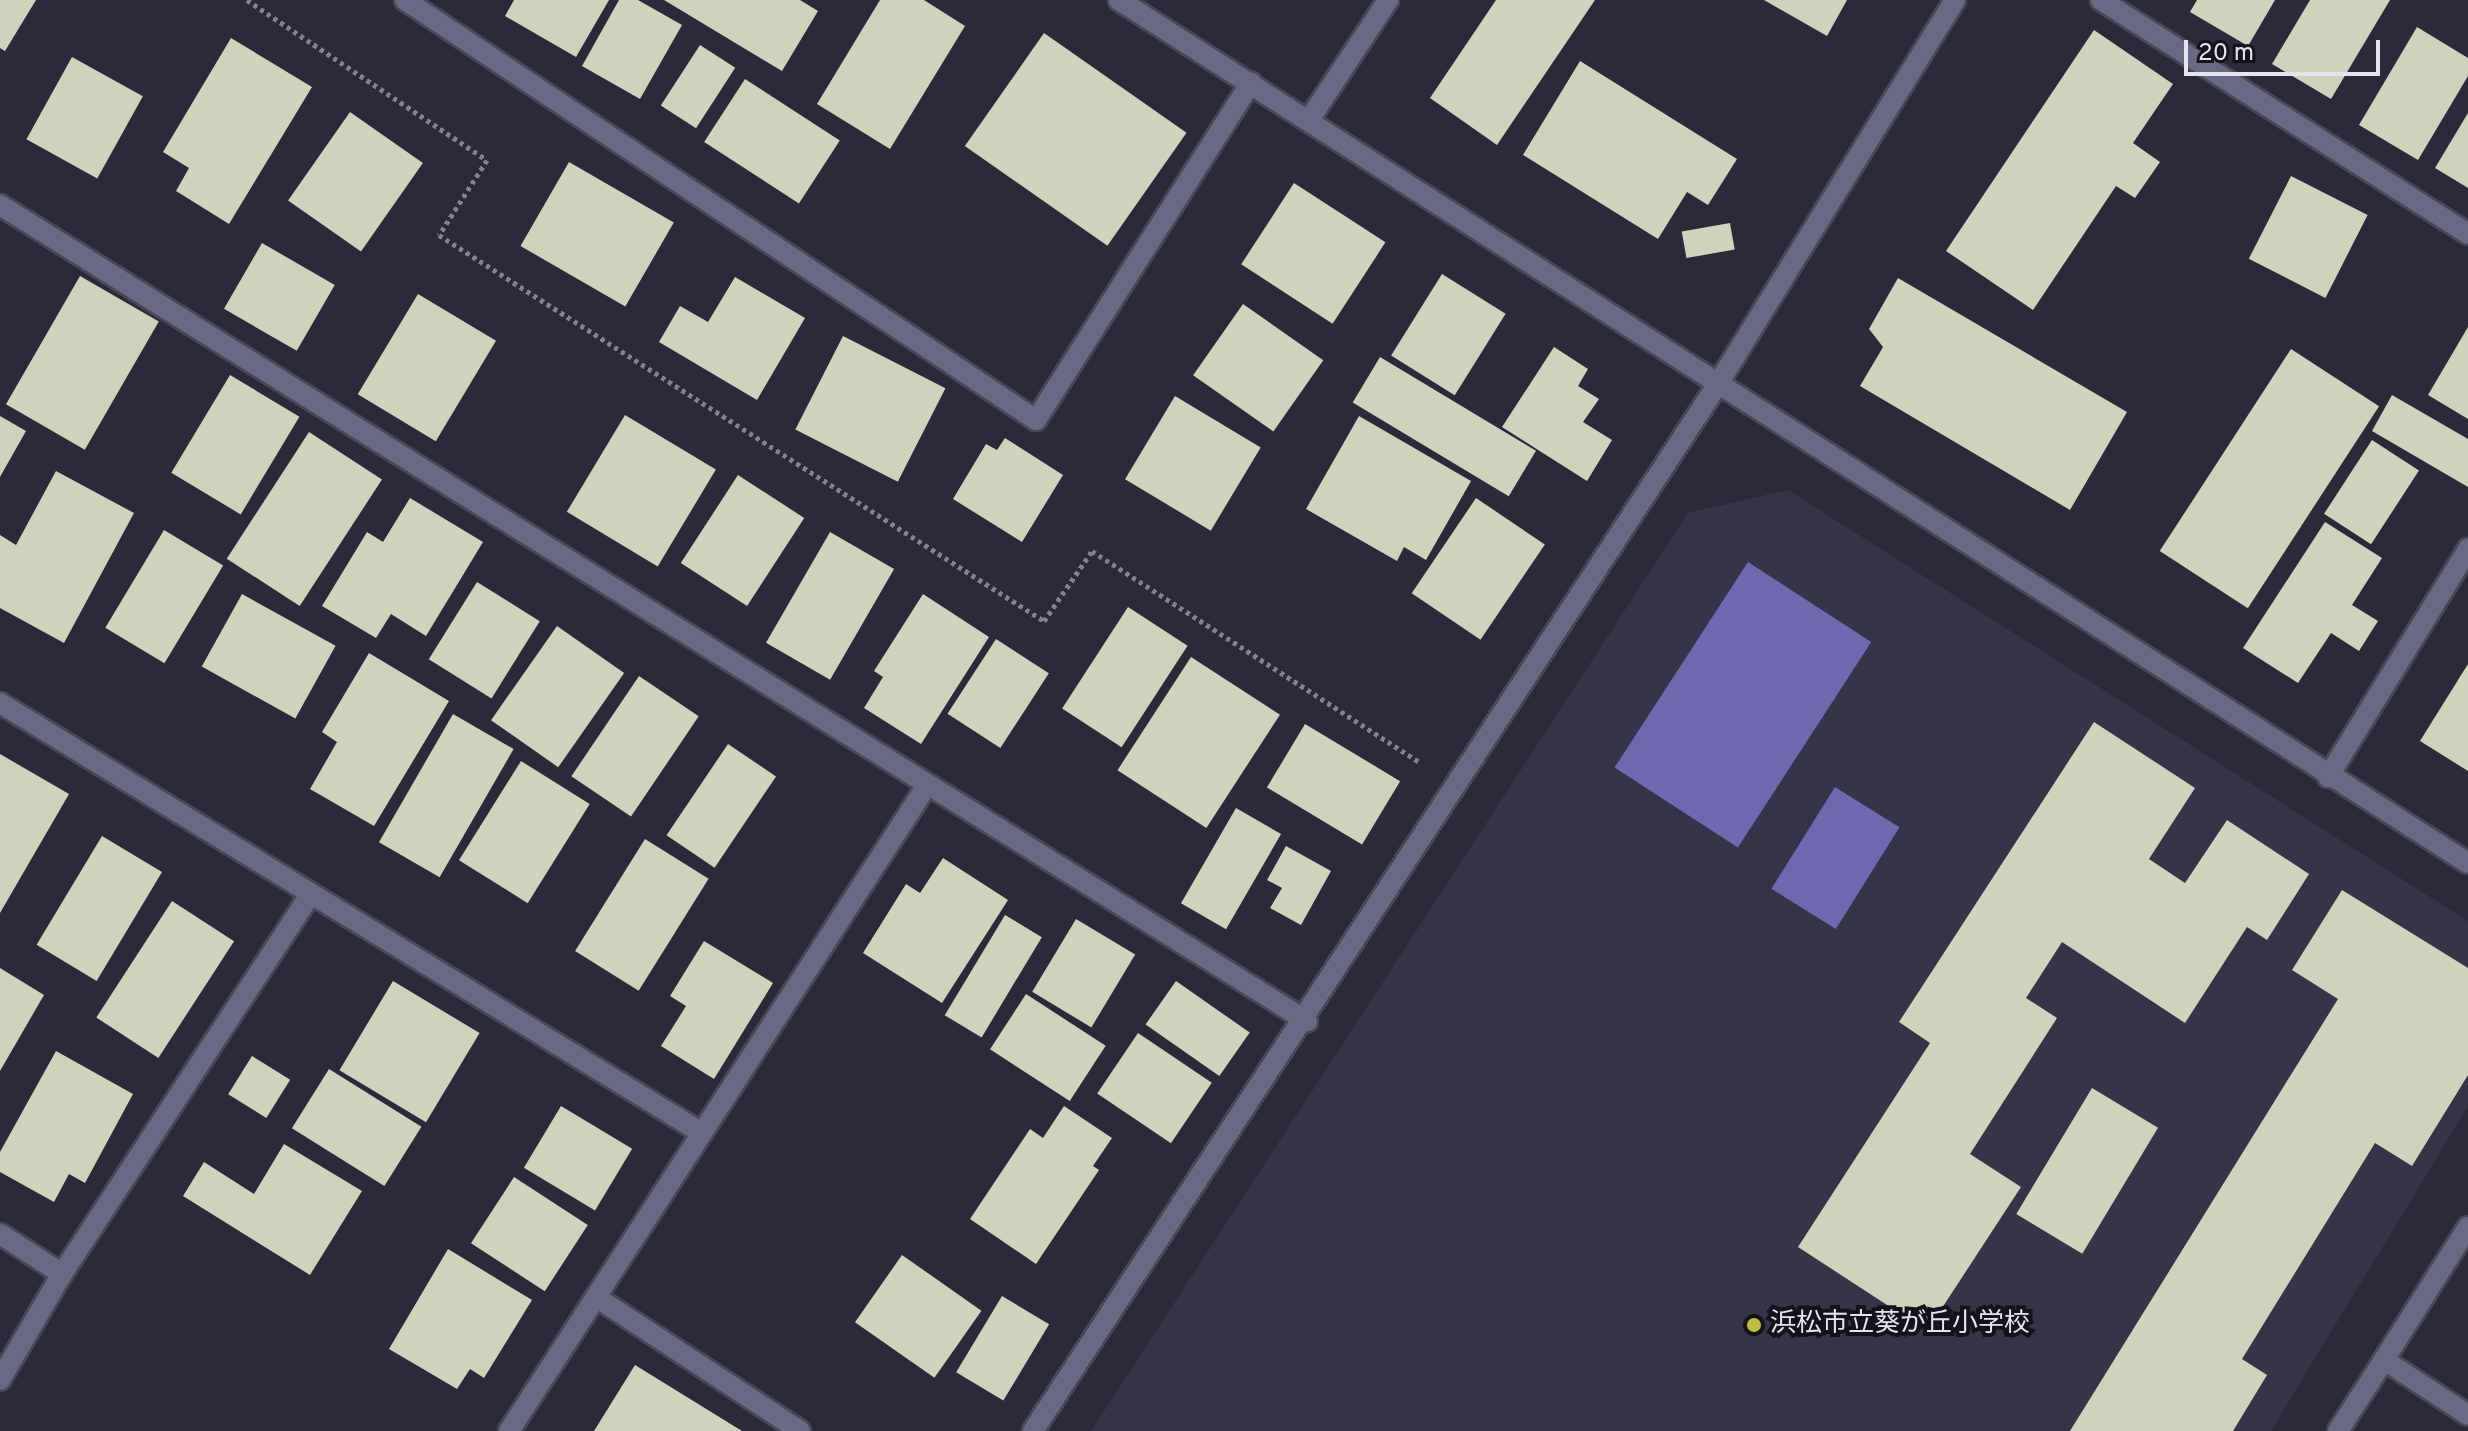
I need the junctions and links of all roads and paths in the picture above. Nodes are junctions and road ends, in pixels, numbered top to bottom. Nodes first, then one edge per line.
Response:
1 (247, 0) edge
2 (405, 0) edge
3 (1119, 0) edge
4 (1388, 0) edge
5 (1955, 0) edge
6 (2101, 0) edge
7 (1251, 83) junction
8 (1309, 120) junction
9 (0, 205) edge
10 (2468, 234) edge
11 (1716, 387) junction
12 (2468, 549) edge
13 (0, 703) edge
14 (1427, 766) dead end
15 (2328, 777) junction
16 (927, 785) junction
17 (2468, 863) edge
18 (309, 897) junction
19 (1307, 1021) junction
20 (702, 1133) junction
21 (2468, 1227) edge
22 (0, 1234) edge
23 (62, 1274) junction
24 (596, 1297) junction
25 (2384, 1360) junction
26 (0, 1380) edge
27 (2468, 1415) edge
28 (509, 1431) edge
29 (800, 1431) edge
30 (1033, 1431) edge
31 (2338, 1431) edge

1 - 14 path
2 - 7 street
3 - 7 street
4 - 8 street
5 - 11 street
6 - 10 street
7 - 8 street
8 - 11 street
9 - 16 street
11 - 15 street
11 - 19 street
12 - 15 street
13 - 18 street
15 - 17 street
16 - 19 street
16 - 20 street
18 - 20 street
18 - 23 street
19 - 30 street
20 - 24 street
21 - 25 street
22 - 23 street
23 - 26 street
24 - 28 street
24 - 29 street
25 - 27 street
25 - 31 street

